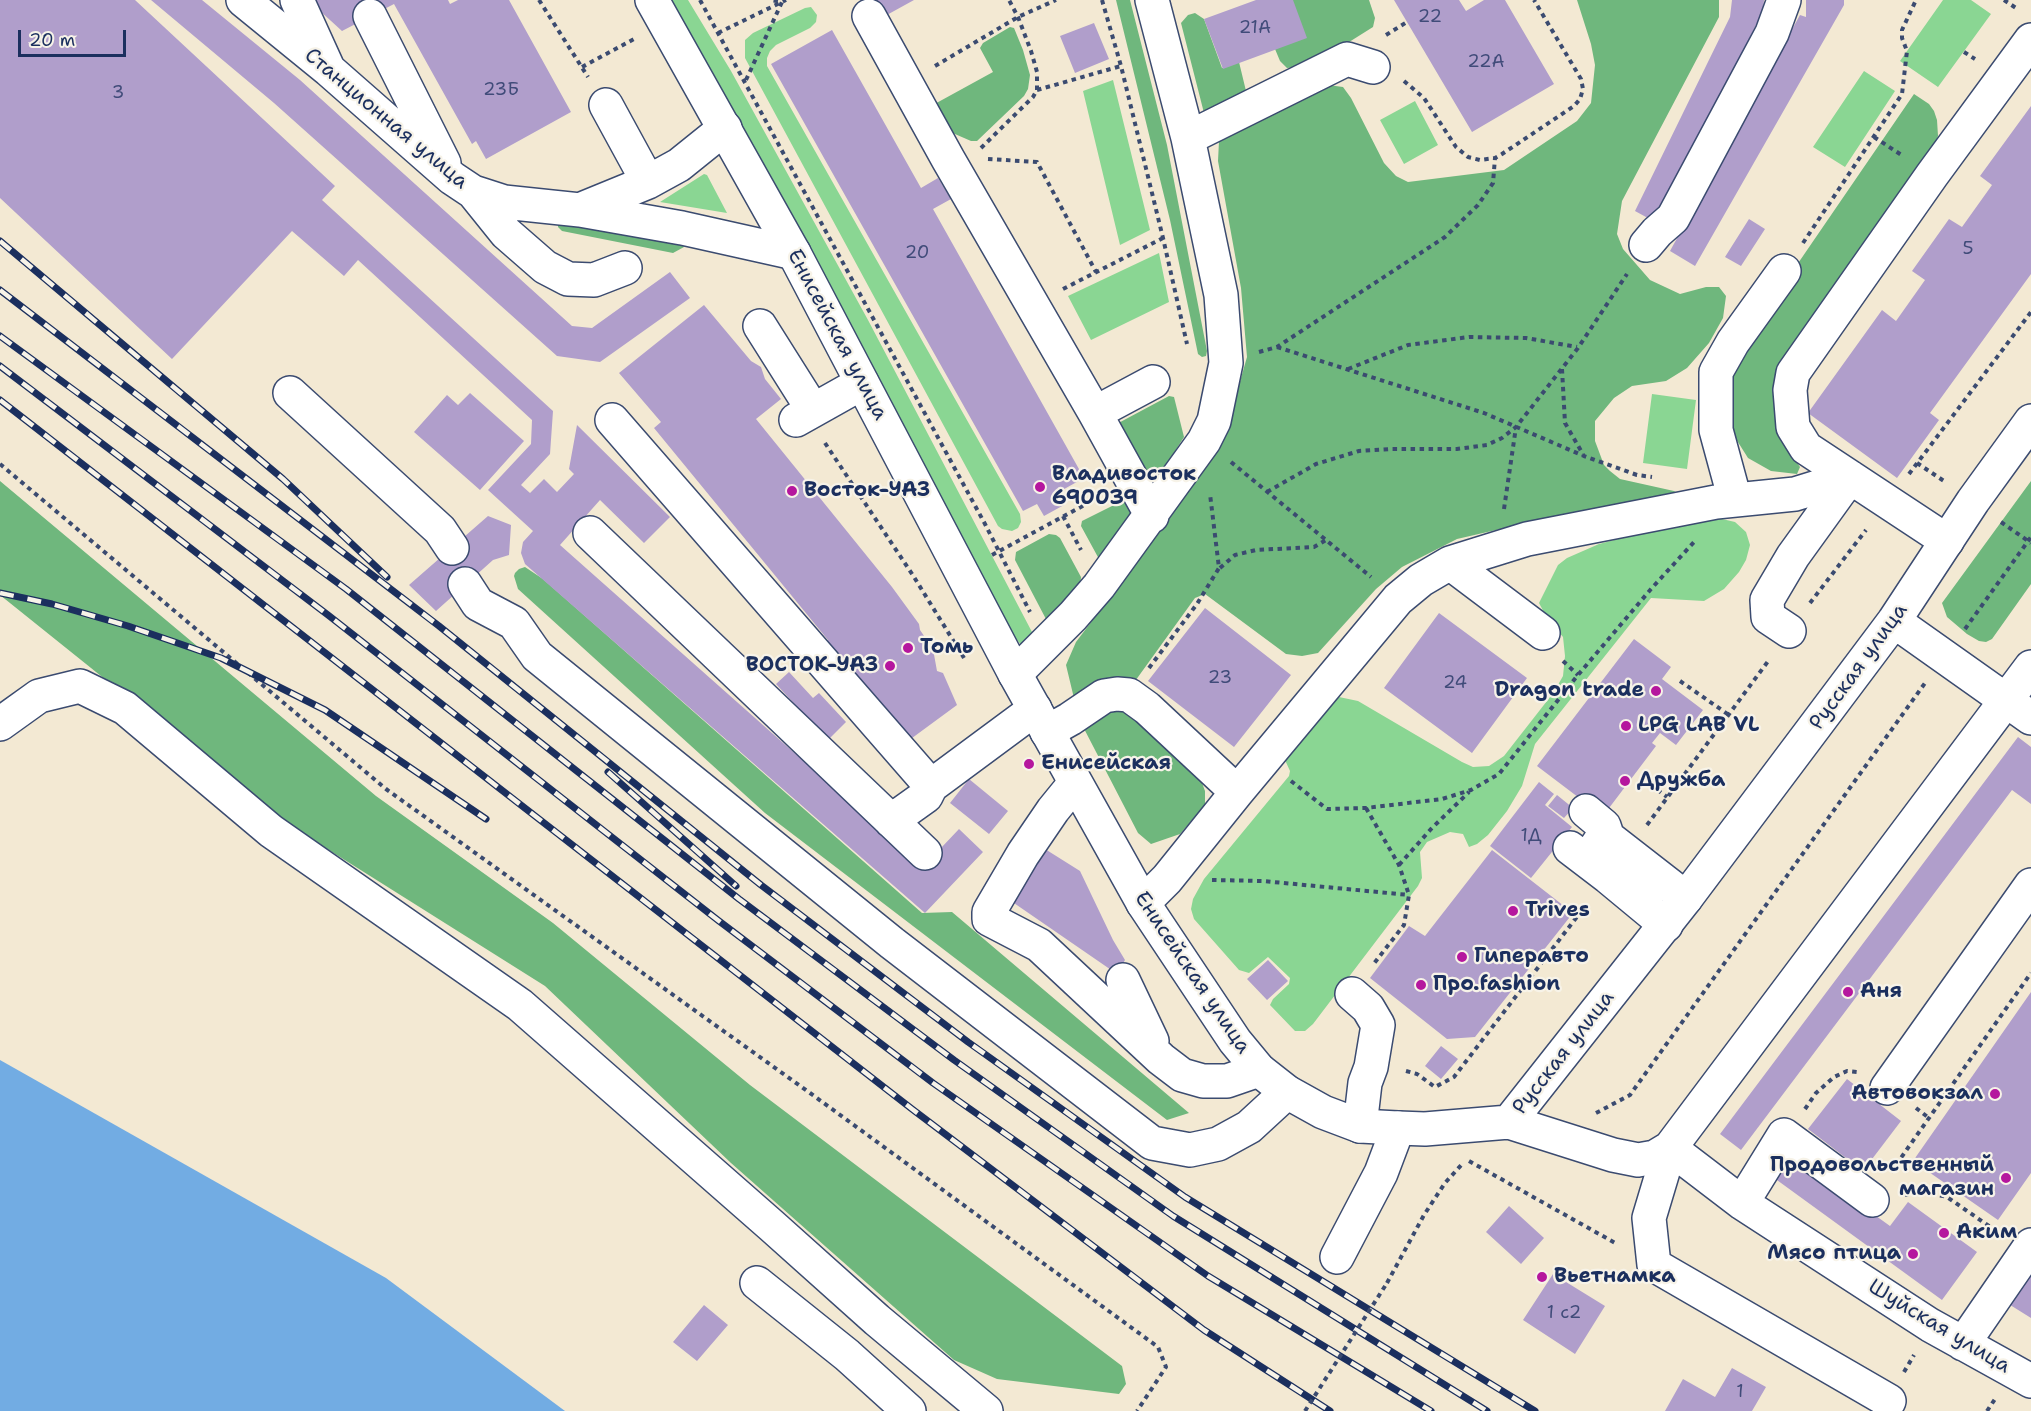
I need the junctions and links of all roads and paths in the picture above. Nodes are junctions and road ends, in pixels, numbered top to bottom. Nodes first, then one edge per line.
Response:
1 (243, 0) edge
2 (297, 0) edge
3 (539, 0) edge
4 (652, 0) edge
5 (700, 0) edge
6 (770, 0) edge
7 (1010, 0) edge
8 (1056, 0) edge
9 (1102, 0) edge
10 (1152, 0) edge
11 (1534, 0) edge
12 (1784, 0) edge
13 (1916, 0) edge
14 (784, 1) edge
15 (370, 16) dead end
16 (869, 16) dead end
17 (1018, 17) junction
18 (1407, 22) dead end
19 (718, 33) junction
20 (1383, 36) dead end
21 (631, 40) dead end
22 (2031, 40) edge
23 (1121, 66) junction
24 (1373, 67) joint
25 (329, 70) junction
26 (746, 81) junction
27 (906, 84) junction
28 (1037, 90) junction
29 (606, 105) dead end
30 (725, 128) junction
31 (1188, 138) junction
32 (1495, 158) junction
33 (959, 159) junction
34 (648, 182) junction
35 (462, 185) junction
36 (580, 210) junction
37 (1163, 238) junction
38 (1646, 246) joint
39 (794, 253) junction
40 (625, 268) dead end
41 (1784, 271) joint
42 (1096, 272) junction
43 (1033, 304) junction
44 (2031, 312) edge
45 (760, 326) dead end
46 (1277, 347) junction
47 (1578, 348) junction
48 (1189, 353) dead end
49 (1226, 363) junction
50 (1562, 368) junction
51 (1347, 370) junction
52 (1153, 382) dead end
53 (862, 383) junction
54 (290, 393) dead end
55 (1095, 413) junction
56 (805, 415) junction
57 (612, 420) dead end
58 (2031, 421) edge
59 (1516, 427) junction
60 (1215, 449) junction
61 (1584, 456) junction
62 (0, 464) edge
63 (1657, 477) dead end
64 (1851, 477) junction
65 (1131, 480) junction
66 (1267, 492) junction
67 (1735, 500) junction
68 (1888, 502) junction
69 (1152, 516) junction
70 (590, 533) dead end
71 (2031, 537) edge
72 (1326, 540) junction
73 (1695, 541) dead end
74 (1947, 542) junction
75 (1506, 546) junction
76 (452, 548) dead end
77 (999, 551) junction
78 (1450, 563) junction
79 (1219, 568) junction
80 (1367, 573) dead end
81 (914, 577) dead end
82 (465, 584) dead end
83 (1894, 621) junction
84 (1789, 631) junction
85 (1543, 633) dead end
86 (1045, 644) junction
87 (1944, 657) junction
88 (2031, 668) edge
89 (1015, 674) junction
90 (1680, 681) dead end
91 (1129, 695) junction
92 (2019, 709) edge
93 (1729, 715) junction
94 (1041, 720) junction
95 (0, 724) edge
96 (1285, 775) dead end
97 (1642, 779) dead end
98 (1074, 783) junction
99 (932, 786) junction
100 (1471, 790) junction
101 (1237, 792) junction
102 (1667, 797) junction
103 (1366, 808) junction
104 (891, 821) junction
105 (1606, 832) junction
106 (925, 852) dead end
107 (1587, 862) junction
108 (1399, 865) junction
109 (1167, 879) junction
110 (2031, 885) edge
111 (1409, 895) junction
112 (1686, 898) junction
113 (1143, 903) junction
114 (1666, 925) junction
115 (2031, 973) edge
116 (1122, 980) dead end
117 (1361, 982) joint
118 (1161, 1059) junction
119 (1371, 1067) junction
120 (1259, 1070) junction
121 (1887, 1088) joint
122 (1287, 1092) junction
123 (1509, 1122) junction
124 (1360, 1126) junction
125 (1398, 1128) junction
126 (1551, 1136) junction
127 (1784, 1136) junction
128 (1670, 1148) junction
129 (1477, 1156) dead end
130 (1466, 1159) junction
131 (1872, 1200) junction
132 (1742, 1203) junction
133 (2029, 1248) edge
134 (1337, 1257) dead end
135 (1654, 1265) junction
136 (758, 1283) dead end
137 (877, 1320) junction
138 (1964, 1344) junction
139 (847, 1355) junction
140 (2031, 1381) edge
141 (1889, 1401) dead end
142 (909, 1411) edge
143 (986, 1411) edge
144 (1137, 1411) edge
145 (1305, 1411) edge

1 - 25 main road, Станционная улица
2 - 25 main road
3 - 21 path
4 - 30 main road, Енисейская улица
5 - 19 path
6 - 14 path
7 - 17 path
8 - 17 path
9 - 23 path
10 - 31 main road
11 - 32 path
12 - 38 main road
13 - 41 path
14 - 19 path
14 - 26 path
15 - 35 main road
16 - 27 main road
17 - 27 path
17 - 28 path
18 - 20 path
19 - 26 path
22 - 64 main road
23 - 28 path
23 - 37 path
24 - 31 main road
24 - 32 path
25 - 35 main road, Станционная улица
26 - 77 path
27 - 33 main road
28 - 33 path
29 - 34 main road
30 - 34 main road, Станционная улица
30 - 39 main road, Енисейская улица
31 - 49 main road
32 - 46 path
33 - 42 path
33 - 43 main road
34 - 36 main road, Станционная улица
35 - 36 main road, Станционная улица
35 - 40 main road
36 - 39 main road, Станционная улица
37 - 42 path
37 - 48 path
38 - 47 path
39 - 53 main road, Енисейская улица
41 - 67 main road
42 - 43 path
43 - 55 main road
44 - 68 path
45 - 56 main road
46 - 49 path
46 - 51 path
47 - 50 path
47 - 51 path
49 - 60 main road
50 - 59 path
50 - 61 path
51 - 59 path
52 - 55 main road
53 - 56 main road
53 - 89 main road, Енисейская улица
54 - 76 main road
55 - 65 main road
56 - 81 path
57 - 99 main road
58 - 74 main road, Русская улица
59 - 61 path
59 - 66 path
59 - 75 path
60 - 66 path
60 - 69 main road
60 - 79 path
61 - 63 path
62 - 144 path
64 - 67 main road
64 - 68 main road
64 - 84 main road
65 - 69 main road
65 - 77 path
66 - 72 path
67 - 75 main road
68 - 74 main road
68 - 84 path
69 - 86 main road
70 - 104 main road
71 - 87 path
72 - 79 path
72 - 80 path
73 - 100 path
74 - 83 main road, Русская улица
75 - 78 main road
77 - 86 path
78 - 85 main road
78 - 101 main road
79 - 91 path
82 - 122 main road
83 - 87 main road
83 - 112 main road, Русская улица
84 - 93 path
86 - 89 main road
87 - 92 main road
87 - 126 path
88 - 92 main road
89 - 94 main road, Енисейская улица
90 - 93 path
91 - 94 main road
91 - 101 main road
92 - 128 main road
93 - 102 path
94 - 98 main road, Енисейская улица
94 - 99 main road
95 - 137 main road
96 - 103 path
97 - 102 path
98 - 113 main road, Енисейская улица
98 - 118 main road
99 - 104 main road
100 - 103 path
100 - 108 path
101 - 109 main road
102 - 105 path
103 - 108 path
104 - 106 main road
105 - 107 main road
105 - 112 main road
107 - 114 main road
107 - 119 path
108 - 111 path
109 - 111 path
109 - 113 main road
110 - 121 main road
111 - 117 path
112 - 114 main road, Русская улица
113 - 120 main road, Енисейская улица
114 - 123 main road, Русская улица
115 - 131 path
116 - 118 main road
117 - 119 main road
118 - 120 main road
119 - 124 main road
120 - 122 main road, Енисейская улица
121 - 127 path
122 - 124 main road, Енисейская улица
123 - 125 main road, Енисейская улица
123 - 126 main road, Русская улица
124 - 125 main road, Енисейская улица
125 - 134 main road
126 - 128 main road, Русская улица
127 - 131 main road
127 - 132 main road
128 - 132 main road, Шуйская улица
128 - 135 main road
129 - 130 path
130 - 135 path
130 - 145 path, bridge
131 - 133 path
132 - 138 main road, Шуйская улица
133 - 138 main road
135 - 141 main road
136 - 139 main road
137 - 139 main road
137 - 143 main road
138 - 140 main road, Шуйская улица
139 - 142 main road

